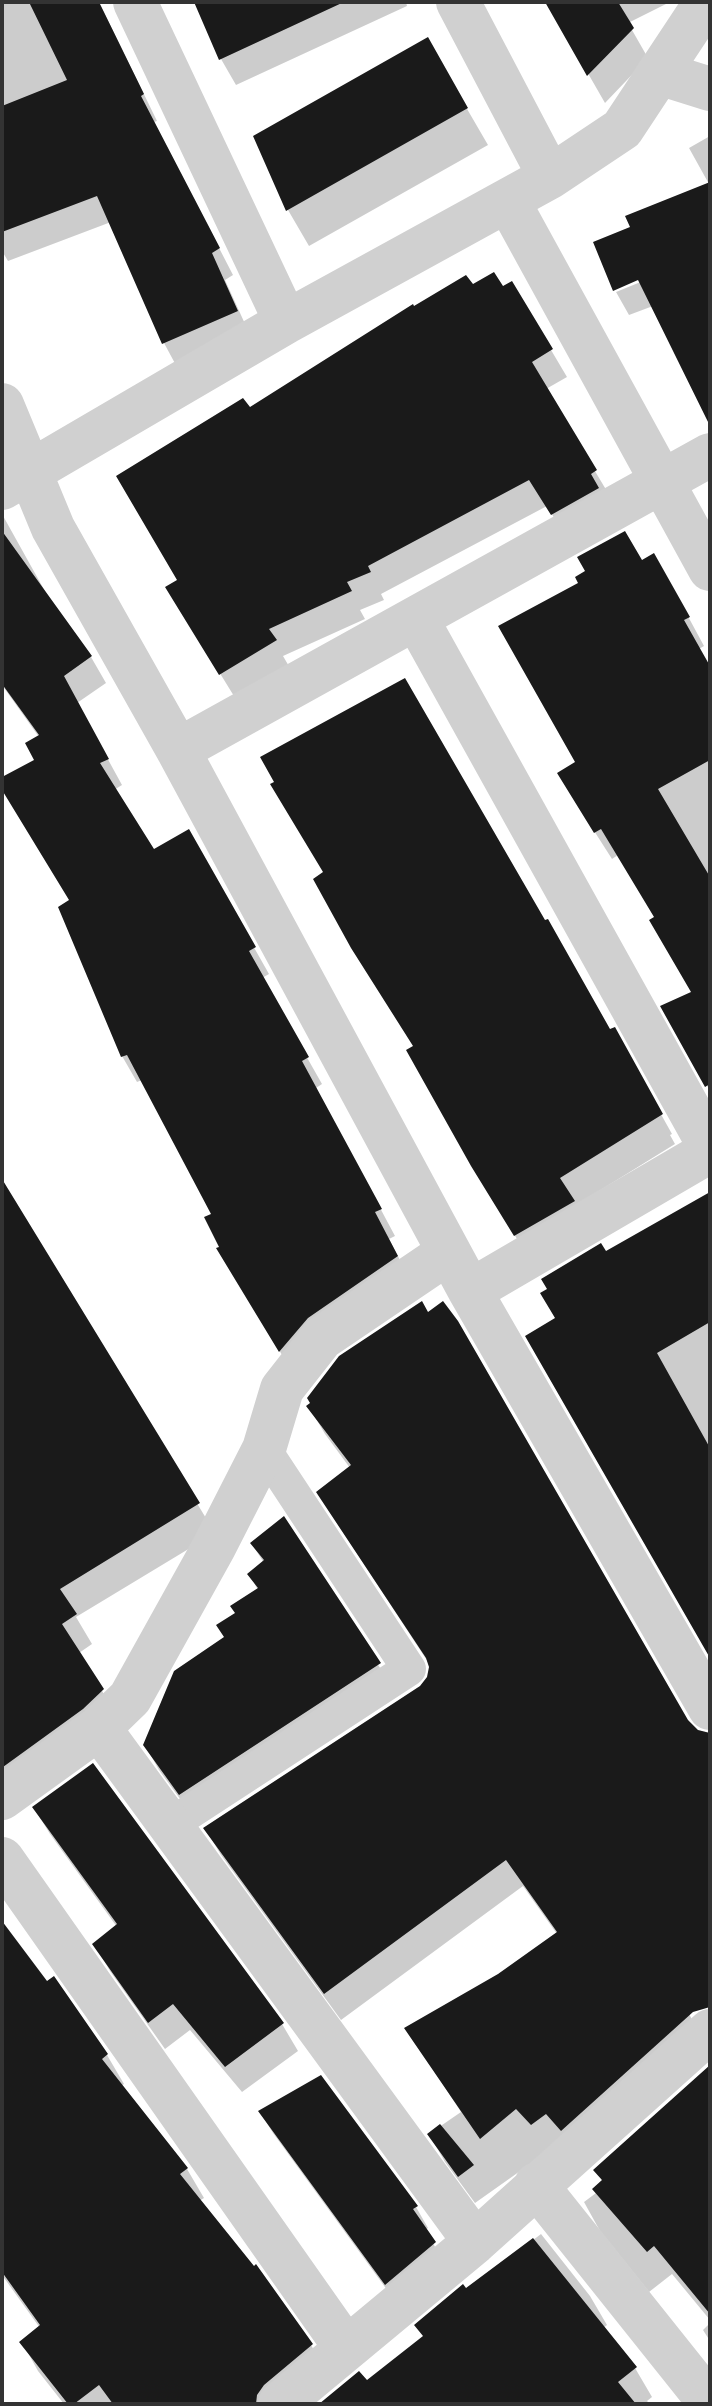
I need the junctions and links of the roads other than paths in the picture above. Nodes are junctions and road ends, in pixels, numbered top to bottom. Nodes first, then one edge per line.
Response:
1 (135, 2) edge
2 (458, 2) edge
3 (706, 2) edge
4 (659, 73) junction
5 (710, 89) edge
6 (550, 177) junction
7 (508, 201) junction
8 (286, 322) junction
9 (2, 405) edge
10 (710, 455) edge
11 (16, 480) edge
12 (662, 481) junction
13 (710, 569) edge
14 (416, 618) junction
15 (178, 750) junction
16 (710, 1149) edge
17 (449, 1252) junction
18 (470, 1291) junction
19 (264, 1449) junction
20 (710, 1708) edge
21 (99, 1728) junction
22 (2, 1798) edge
23 (170, 1825) junction
24 (2, 1859) edge
25 (710, 2031) edge
26 (536, 2185) junction
27 (475, 2242) junction
28 (346, 2348) junction
29 (710, 2403) edge
30 (280, 2404) edge

1 - 8 street
2 - 6 street
3 - 4 street
4 - 5 street
4 - 6 street
6 - 7 street
7 - 8 street
7 - 12 street
8 - 11 street
9 - 11 street
10 - 12 street
11 - 15 street
12 - 13 street
12 - 14 street
14 - 15 street
14 - 16 street
15 - 17 street
16 - 18 street
17 - 18 street
17 - 19 street
18 - 20 street
19 - 21 street
19 - 23 lane
21 - 22 street
21 - 23 street
23 - 27 street
24 - 28 street
25 - 26 street
26 - 27 street
26 - 29 street
27 - 28 street
28 - 30 street

